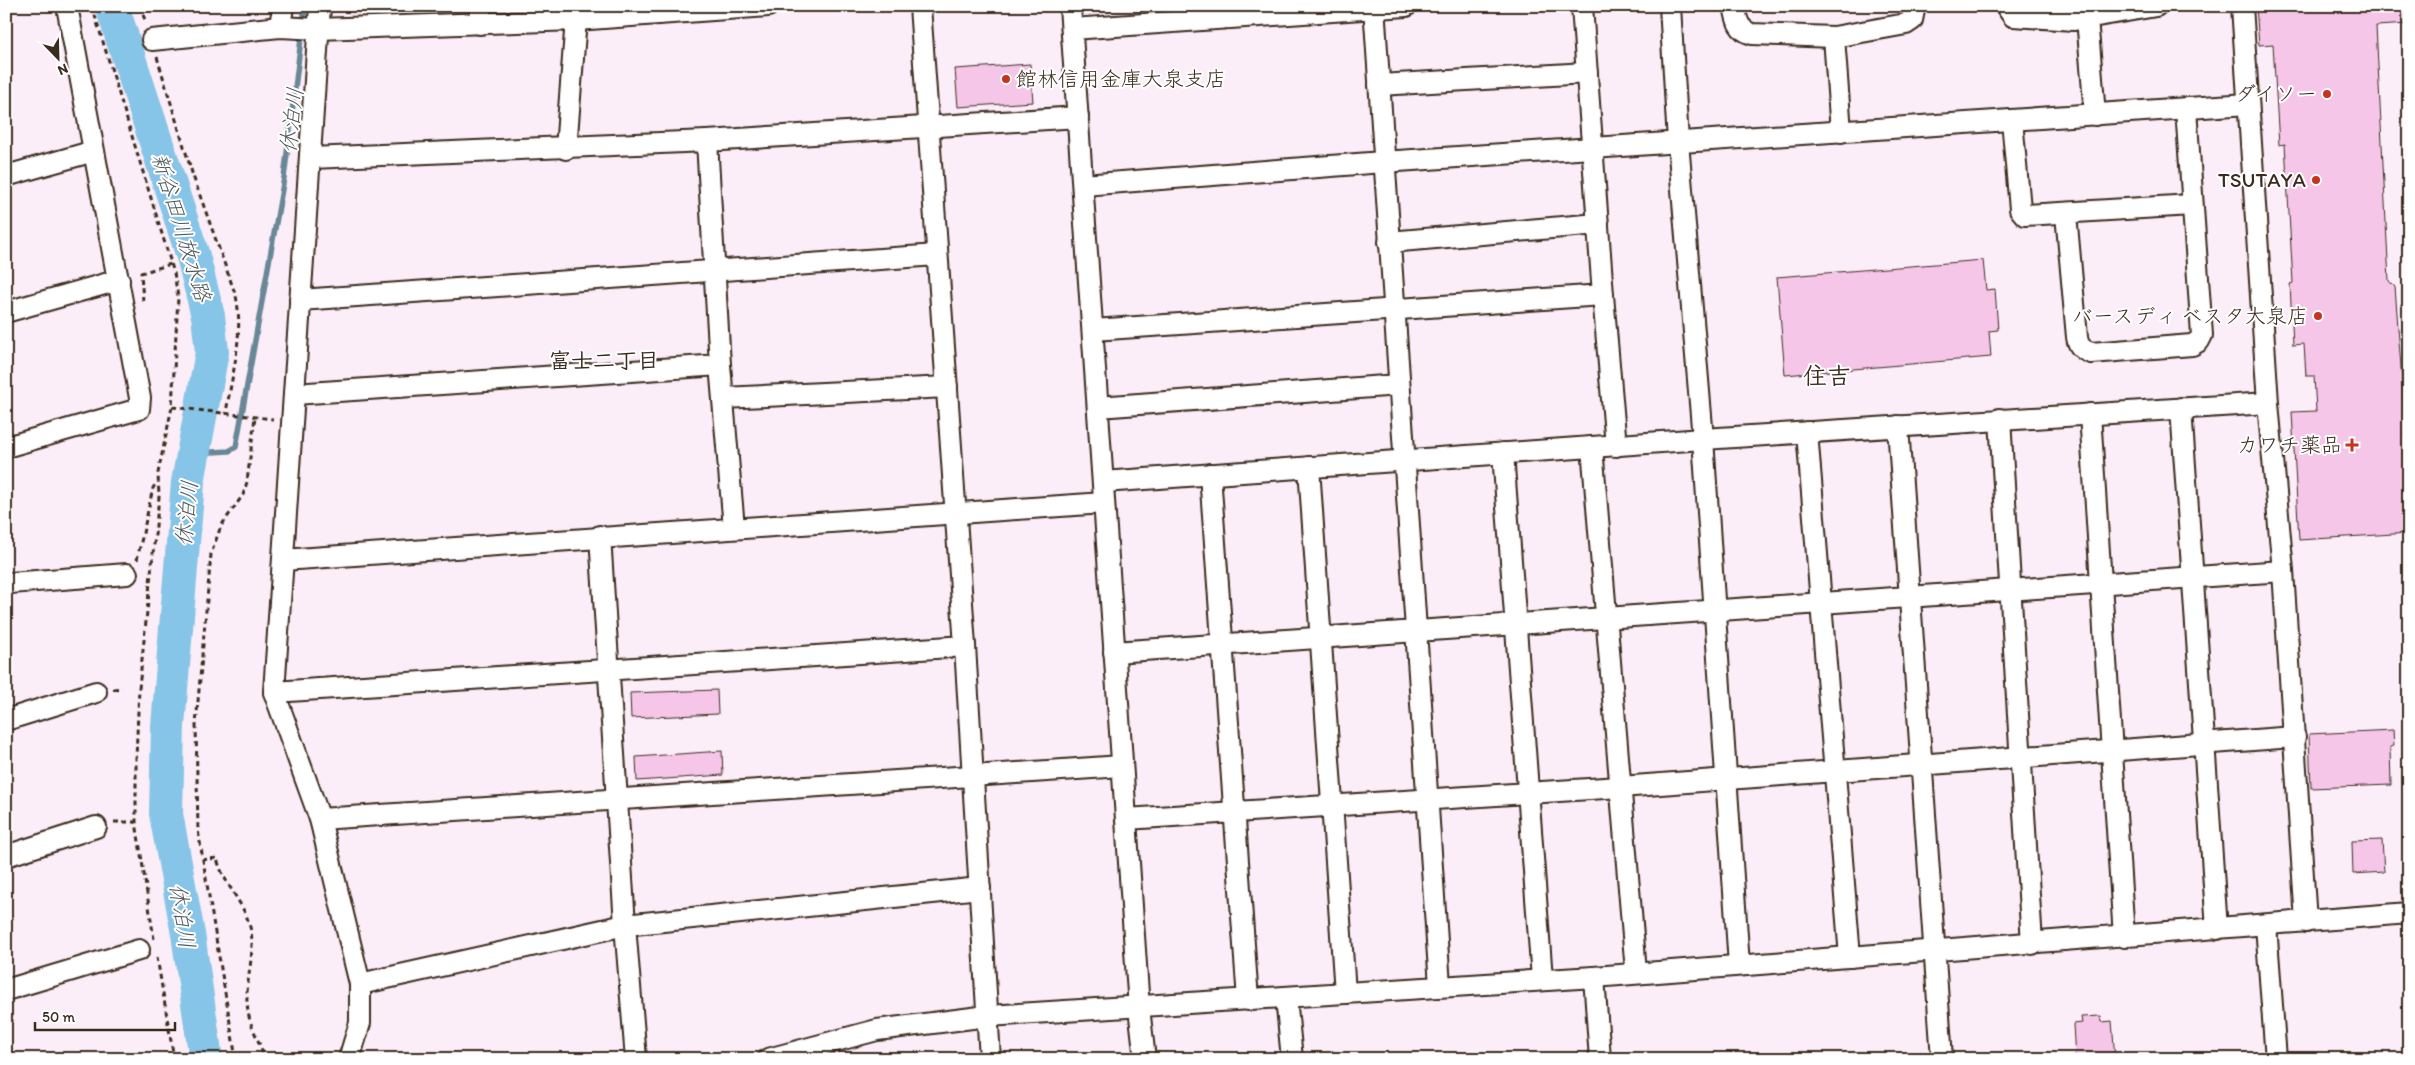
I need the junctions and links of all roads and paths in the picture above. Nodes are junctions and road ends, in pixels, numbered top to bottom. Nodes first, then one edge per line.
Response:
1 (66, 6) edge
2 (92, 6) edge
3 (140, 6) edge
4 (283, 6) edge
5 (320, 6) edge
6 (768, 6) edge
7 (920, 6) edge
8 (1070, 6) edge
9 (1406, 6) edge
10 (1582, 6) edge
11 (1670, 6) edge
12 (1734, 6) edge
13 (1916, 6) edge
14 (2006, 6) edge
15 (2156, 6) edge
16 (2242, 6) edge
17 (1374, 7) edge
18 (576, 13) edge
19 (480, 15) edge
20 (2087, 18) junction
21 (280, 27) junction
22 (318, 29) junction
23 (1072, 29) junction
24 (1834, 37) junction
25 (152, 40) junction
26 (1587, 73) junction
27 (1379, 85) junction
28 (2248, 104) junction
29 (2186, 109) junction
30 (2095, 115) junction
31 (1078, 117) junction
32 (2012, 120) junction
33 (929, 126) junction
34 (1841, 132) junction
35 (708, 141) junction
36 (1678, 142) junction
37 (1592, 148) junction
38 (566, 149) junction
39 (87, 153) dead end
40 (311, 158) junction
41 (1383, 162) junction
42 (6, 176) edge
43 (1083, 184) junction
44 (2192, 205) junction
45 (2066, 214) junction
46 (1598, 224) junction
47 (1389, 242) junction
48 (937, 255) junction
49 (171, 264) junction
50 (714, 270) junction
51 (119, 280) junction
52 (143, 291) dead end
53 (1602, 296) junction
54 (300, 300) junction
55 (1394, 310) junction
56 (6, 312) edge
57 (1093, 330) junction
58 (720, 365) junction
59 (1399, 385) junction
60 (947, 387) junction
61 (294, 394) junction
62 (723, 398) junction
63 (2268, 403) junction
64 (172, 407) junction
65 (1098, 407) junction
66 (2181, 408) junction
67 (226, 412) junction
68 (2090, 414) junction
69 (253, 416) junction
70 (268, 418) dead end
71 (2000, 419) junction
72 (1898, 426) junction
73 (1806, 432) junction
74 (1703, 439) junction
75 (1616, 446) junction
76 (6, 447) edge
77 (1592, 447) junction
78 (1503, 453) junction
79 (1404, 460) junction
80 (1309, 467) junction
81 (1210, 474) junction
82 (157, 481) junction
83 (1103, 482) junction
84 (1104, 503) junction
85 (956, 513) junction
86 (734, 528) junction
87 (600, 536) junction
88 (283, 560) junction
89 (2283, 570) junction
90 (127, 574) joint
91 (2193, 577) junction
92 (7, 579) edge
93 (2101, 583) junction
94 (2010, 590) junction
95 (1909, 597) junction
96 (1820, 603) junction
97 (1715, 610) junction
98 (1606, 618) junction
99 (1516, 624) junction
100 (1416, 631) junction
101 (1320, 638) junction
102 (1222, 644) junction
103 (965, 646) junction
104 (1114, 652) junction
105 (608, 669) junction
106 (96, 692) dead end
107 (274, 692) junction
108 (6, 720) edge
109 (2295, 737) junction
110 (2204, 744) junction
111 (2112, 750) junction
112 (2020, 757) junction
113 (1921, 764) junction
114 (1122, 766) junction
115 (1834, 770) junction
116 (974, 775) junction
117 (1726, 778) junction
118 (1620, 787) junction
119 (1528, 792) junction
120 (1427, 798) junction
121 (618, 800) junction
122 (1332, 805) junction
123 (1234, 812) junction
124 (1126, 819) junction
125 (122, 820) dead end
126 (320, 820) junction
127 (136, 822) junction
128 (96, 827) dead end
129 (6, 856) edge
130 (202, 860) junction
131 (980, 888) junction
132 (2409, 913) edge
133 (2306, 922) junction
134 (624, 924) junction
135 (2266, 925) junction
136 (2217, 929) junction
137 (2124, 937) junction
138 (2032, 944) junction
139 (150, 948) junction
140 (1933, 951) junction
141 (1850, 957) junction
142 (1739, 965) junction
143 (1636, 972) junction
144 (1594, 977) junction
145 (1542, 979) junction
146 (360, 984) junction
147 (1440, 986) junction
148 (6, 990) edge
149 (1345, 993) junction
150 (1286, 997) junction
151 (1248, 1000) junction
152 (1139, 1008) junction
153 (988, 1016) junction
154 (770, 1058) edge
155 (174, 1059) edge
156 (236, 1059) edge
157 (264, 1059) edge
158 (349, 1059) edge
159 (636, 1059) edge
160 (990, 1059) edge
161 (1145, 1059) edge
162 (1292, 1059) edge
163 (1600, 1059) edge
164 (1942, 1059) edge
165 (2276, 1059) edge

1 - 51 street
2 - 49 path
3 - 25 path
4 - 21 street
5 - 22 street
6 - 18 street
7 - 33 street
8 - 23 street
9 - 17 street
10 - 26 street
11 - 36 street
12 - 24 street
13 - 24 street
14 - 20 street
15 - 20 street
16 - 28 street
17 - 23 street
17 - 27 street
18 - 19 street
18 - 38 street
19 - 22 street
20 - 30 street
21 - 22 street
21 - 25 street
22 - 40 street
23 - 31 street
24 - 34 street
25 - 67 path
26 - 27 street
26 - 37 street
27 - 41 street
28 - 29 street
28 - 63 street
29 - 30 street
29 - 44 street
30 - 32 street
31 - 33 street
31 - 43 street
32 - 34 street
32 - 45 street
33 - 35 street
33 - 48 street
34 - 36 street
35 - 38 street
35 - 50 street
36 - 37 street
36 - 74 street
37 - 41 street
37 - 46 street
38 - 40 street
39 - 42 street
40 - 54 street
41 - 43 street
41 - 47 street
43 - 57 street
44 - 45 street
44 - 45 street
46 - 47 street
46 - 53 street
47 - 55 street
48 - 50 street
48 - 60 street
49 - 52 path
49 - 64 path
50 - 54 street
50 - 58 street
51 - 56 street
51 - 76 street
53 - 55 street
53 - 75 street
54 - 61 street
55 - 57 street
55 - 59 street
57 - 65 street
58 - 61 street
58 - 62 street
59 - 65 street
59 - 79 street
60 - 62 street
60 - 85 street
61 - 88 street
62 - 86 street
63 - 66 street
63 - 89 street
64 - 67 path
64 - 82 path
65 - 83 street
66 - 68 street
66 - 91 street
67 - 69 path
68 - 71 street
68 - 93 street
69 - 70 path
69 - 130 path
71 - 72 street
71 - 94 street
72 - 73 street
72 - 95 street
73 - 74 street
73 - 96 street
74 - 75 street
74 - 97 street
75 - 77 street
77 - 78 street
77 - 98 street
78 - 79 street
78 - 99 street
79 - 80 street
79 - 100 street
80 - 81 street
80 - 101 street
81 - 83 street
81 - 102 street
82 - 90 path
82 - 127 path
83 - 84 street
84 - 85 street
84 - 104 street
85 - 86 street
85 - 103 street
86 - 87 street
87 - 88 street
87 - 105 street
88 - 107 street
89 - 91 street
89 - 109 street
90 - 92 street
91 - 93 street
91 - 110 street
93 - 94 street
93 - 111 street
94 - 95 street
94 - 112 street
95 - 96 street
95 - 113 street
96 - 97 street
96 - 115 street
97 - 98 street
97 - 117 street
98 - 99 street
98 - 118 street
99 - 100 street
99 - 119 street
100 - 101 street
100 - 120 street
101 - 102 street
101 - 122 street
102 - 104 street
102 - 123 street
103 - 105 street
103 - 116 street
104 - 114 street
105 - 107 street
105 - 121 street
106 - 108 street
107 - 126 street
109 - 110 street
109 - 133 street
110 - 111 street
110 - 136 street
111 - 112 street
111 - 137 street
112 - 113 street
112 - 138 street
113 - 115 street
113 - 140 street
114 - 116 street
114 - 124 street
115 - 117 street
115 - 141 street
116 - 121 street
116 - 131 street
117 - 118 street
117 - 142 street
118 - 119 street
118 - 143 street
119 - 120 street
119 - 145 street
120 - 122 street
120 - 147 street
121 - 126 street
121 - 134 street
122 - 123 street
122 - 149 street
123 - 124 street
123 - 151 street
124 - 152 street
125 - 127 path
126 - 146 street
127 - 139 path
128 - 129 street
130 - 156 path
130 - 157 path
131 - 134 street
131 - 153 street
132 - 133 street
133 - 135 street
134 - 146 street
134 - 159 street
135 - 136 street
135 - 165 street
136 - 137 street
137 - 138 street
138 - 140 street
139 - 148 street
139 - 155 path
140 - 141 street
140 - 164 street
141 - 142 street
142 - 143 street
143 - 144 street
144 - 145 street
144 - 163 street
145 - 147 street
146 - 158 street
147 - 149 street
149 - 150 street
150 - 151 street
150 - 162 street
151 - 152 street
152 - 153 street
152 - 161 street
153 - 154 street
153 - 160 street

